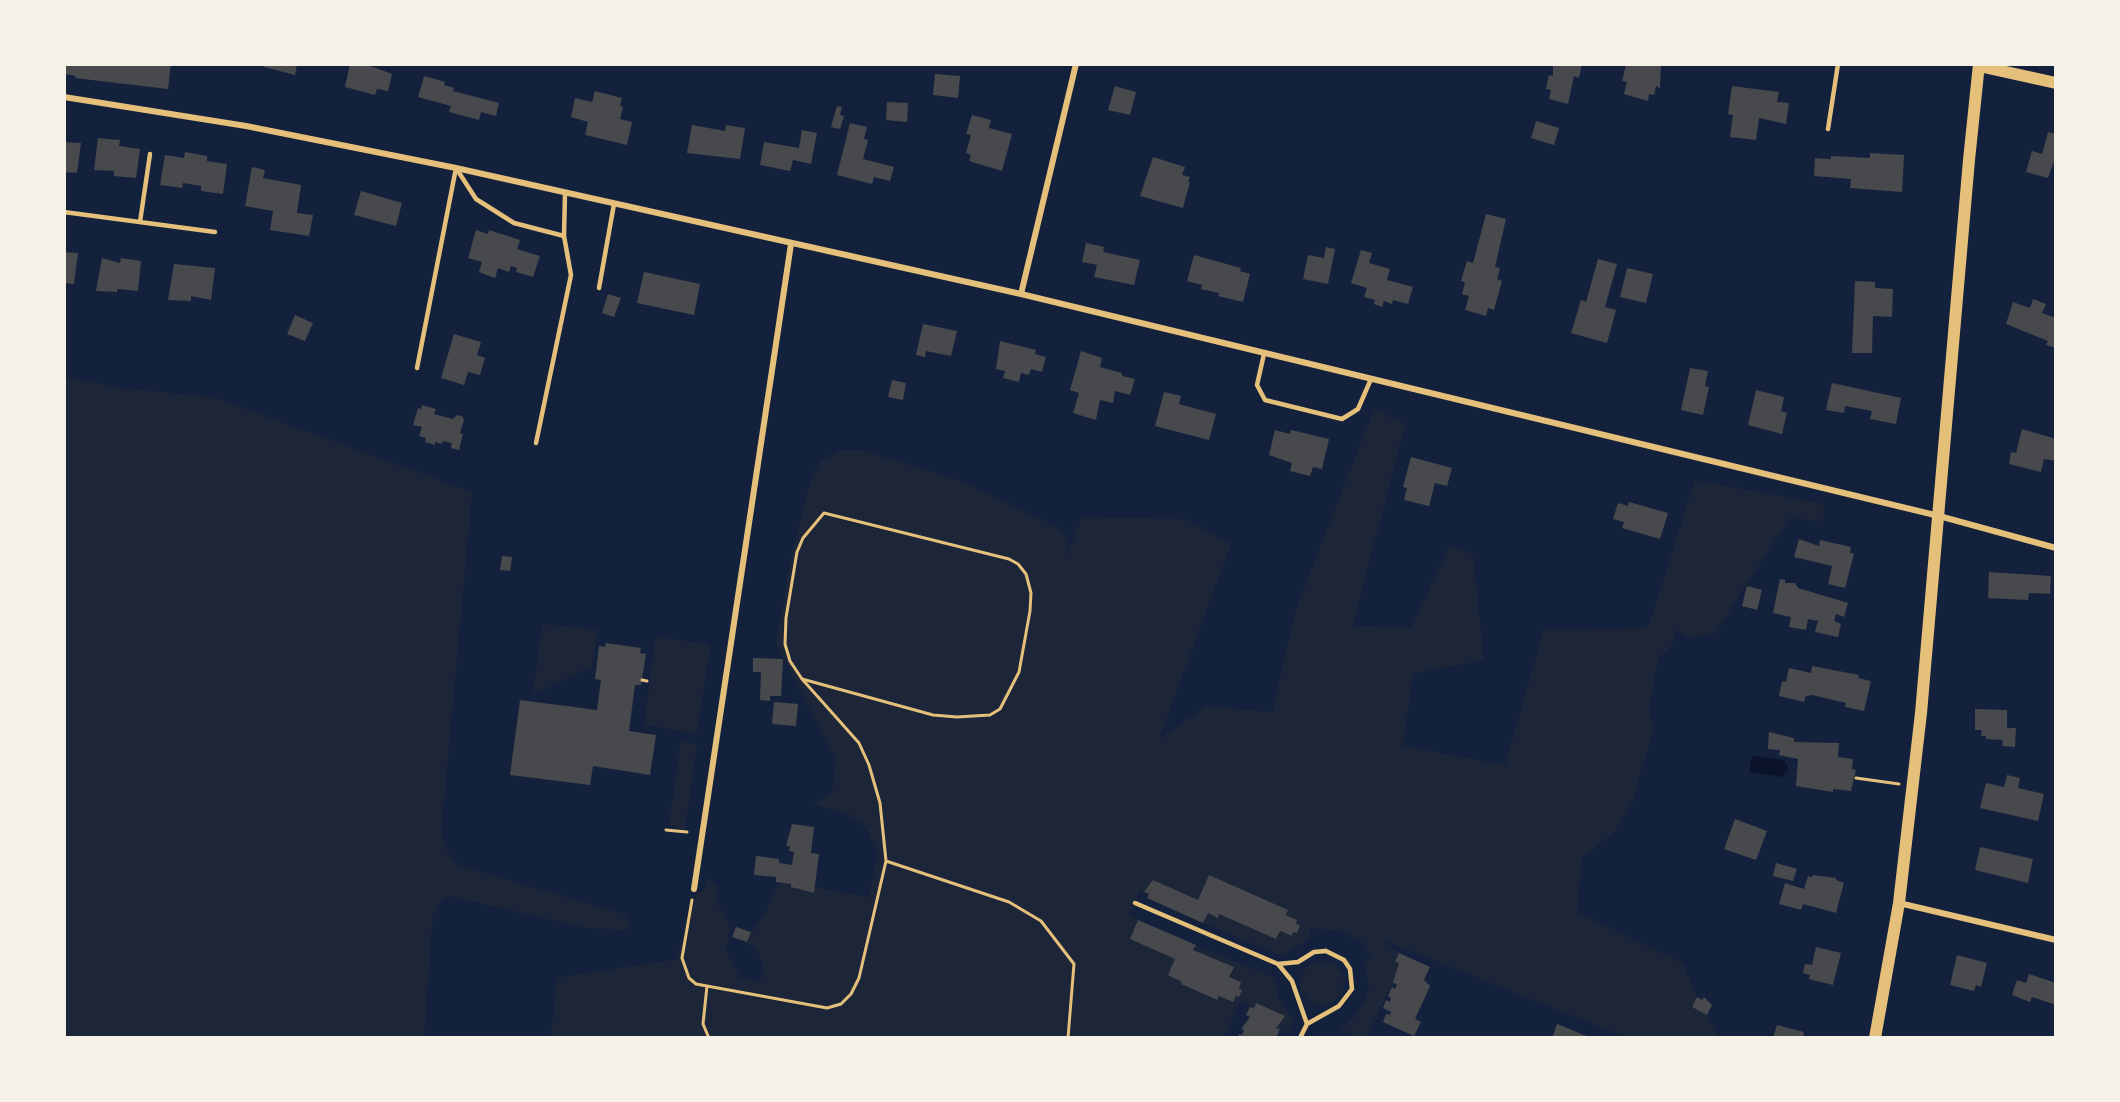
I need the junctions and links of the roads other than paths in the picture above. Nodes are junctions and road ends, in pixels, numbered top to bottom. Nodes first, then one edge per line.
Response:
1 (1076, 64) edge
2 (1838, 64) edge
3 (1979, 65) edge
4 (2055, 83) edge
5 (64, 97) edge
6 (1828, 129) dead end
7 (150, 154) dead end
8 (456, 168) junction
9 (565, 193) junction
10 (614, 204) junction
11 (64, 212) edge
12 (140, 222) junction
13 (215, 232) dead end
14 (564, 236) junction
15 (791, 244) junction
16 (599, 288) dead end
17 (1021, 294) junction
18 (1263, 354) junction
19 (417, 368) dead end
20 (1371, 379) junction
21 (536, 443) dead end
22 (1939, 516) junction
23 (2055, 548) edge
24 (694, 889) road end
25 (1135, 903) dead end
26 (1899, 903) junction
27 (2055, 940) edge
28 (1278, 964) junction
29 (1307, 1024) junction
30 (1300, 1038) edge
31 (1875, 1038) edge

1 - 17 street
2 - 6 lane
3 - 4 main road
3 - 22 main road
5 - 8 street
7 - 12 lane
8 - 9 street
8 - 14 lane
8 - 19 lane
9 - 10 street
9 - 14 lane
10 - 15 street
10 - 16 lane
11 - 12 lane
12 - 13 lane
14 - 21 lane
15 - 17 street
15 - 24 street
17 - 18 street
18 - 20 street
18 - 20 lane
20 - 22 street
22 - 23 street
22 - 26 main road
25 - 28 lane
26 - 27 street
26 - 31 main road
28 - 29 lane
28 - 29 lane
29 - 30 lane

